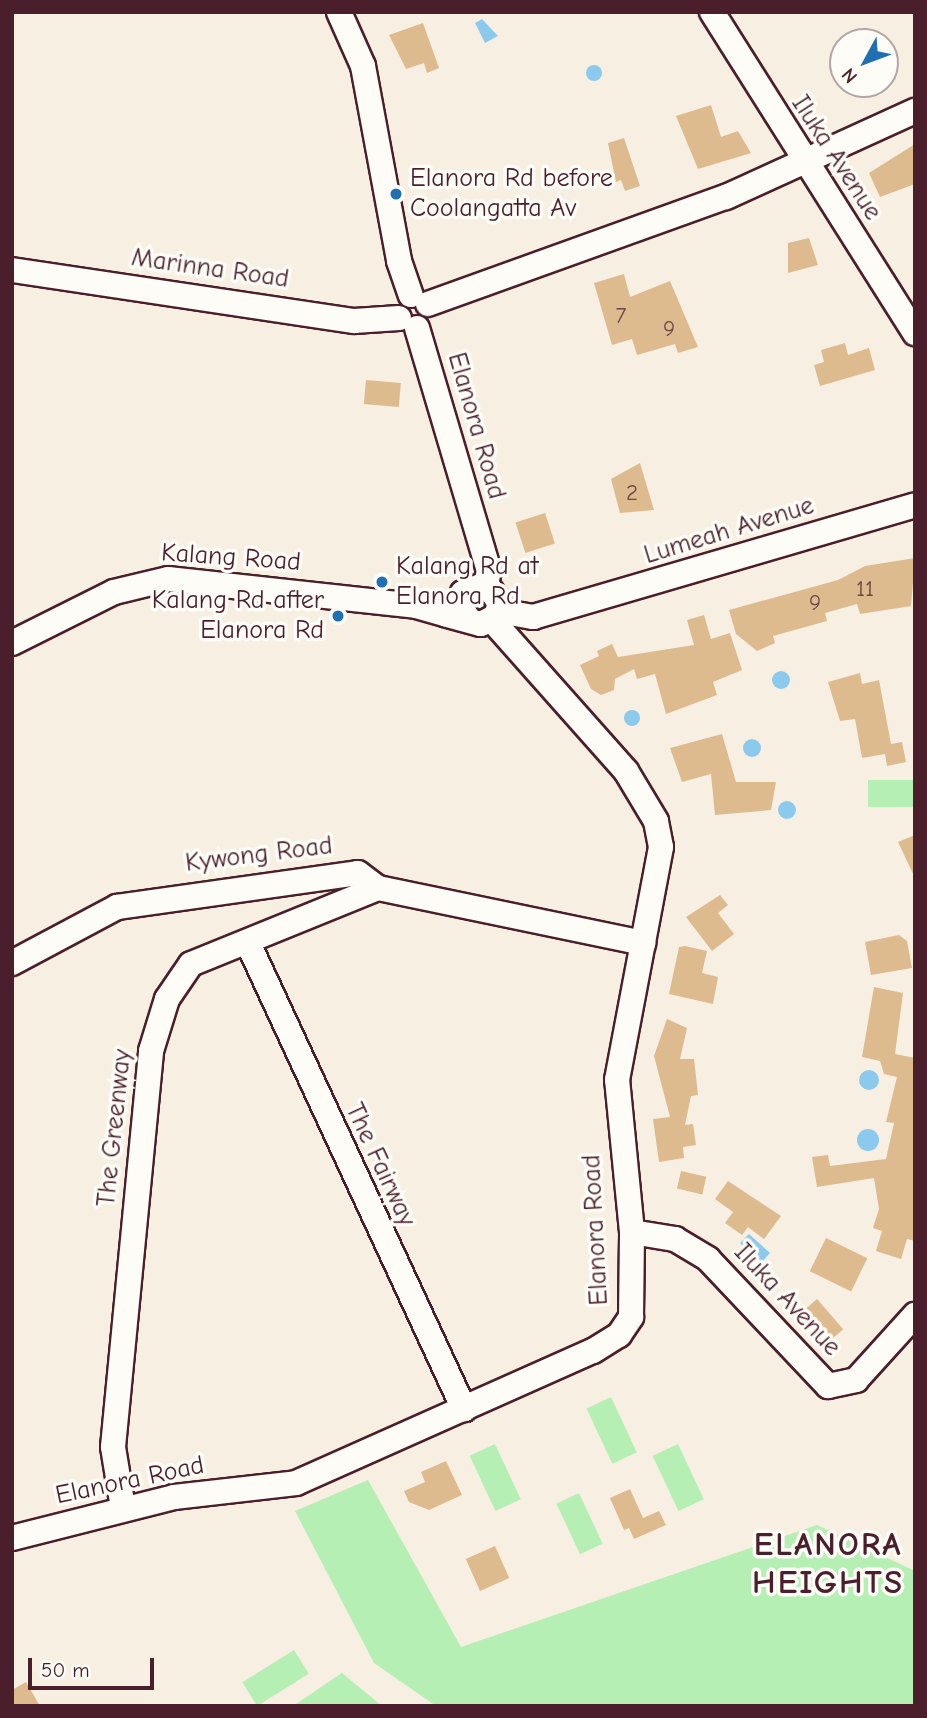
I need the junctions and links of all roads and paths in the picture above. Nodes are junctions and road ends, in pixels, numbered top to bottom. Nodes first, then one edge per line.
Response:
1 (339, 12) edge
2 (712, 12) edge
3 (915, 111) edge
4 (805, 165) junction
5 (12, 270) edge
6 (420, 300) junction
7 (408, 323) junction
8 (915, 333) edge
9 (915, 505) edge
10 (479, 604) junction
11 (559, 610) junction
12 (12, 643) edge
13 (529, 662) junction
14 (378, 888) junction
15 (248, 943) junction
16 (643, 943) junction
17 (12, 963) edge
18 (632, 1232) junction
19 (915, 1315) edge
20 (464, 1409) junction
21 (123, 1508) junction
22 (12, 1538) edge

1 - 6 street
2 - 4 street, Iluka Avenue
3 - 4 street
4 - 6 street
4 - 8 street, Iluka Avenue
5 - 7 street, Marinna Road
6 - 7 street
7 - 10 street, Elanora Road
9 - 11 street, Lumeah Avenue
10 - 11 street, Kalang Road
10 - 12 street, Kalang Road
10 - 13 street, Elanora Road
11 - 13 street
13 - 16 street, Elanora Road
14 - 15 street, The Greenway
14 - 16 street, Kywong Road
14 - 17 street, Kywong Road
15 - 20 street, The Fairway
15 - 21 street, The Greenway
16 - 18 street, Elanora Road
18 - 19 street, Iluka Avenue
18 - 20 street, Elanora Road
20 - 21 street, Elanora Road
21 - 22 street, Elanora Road

